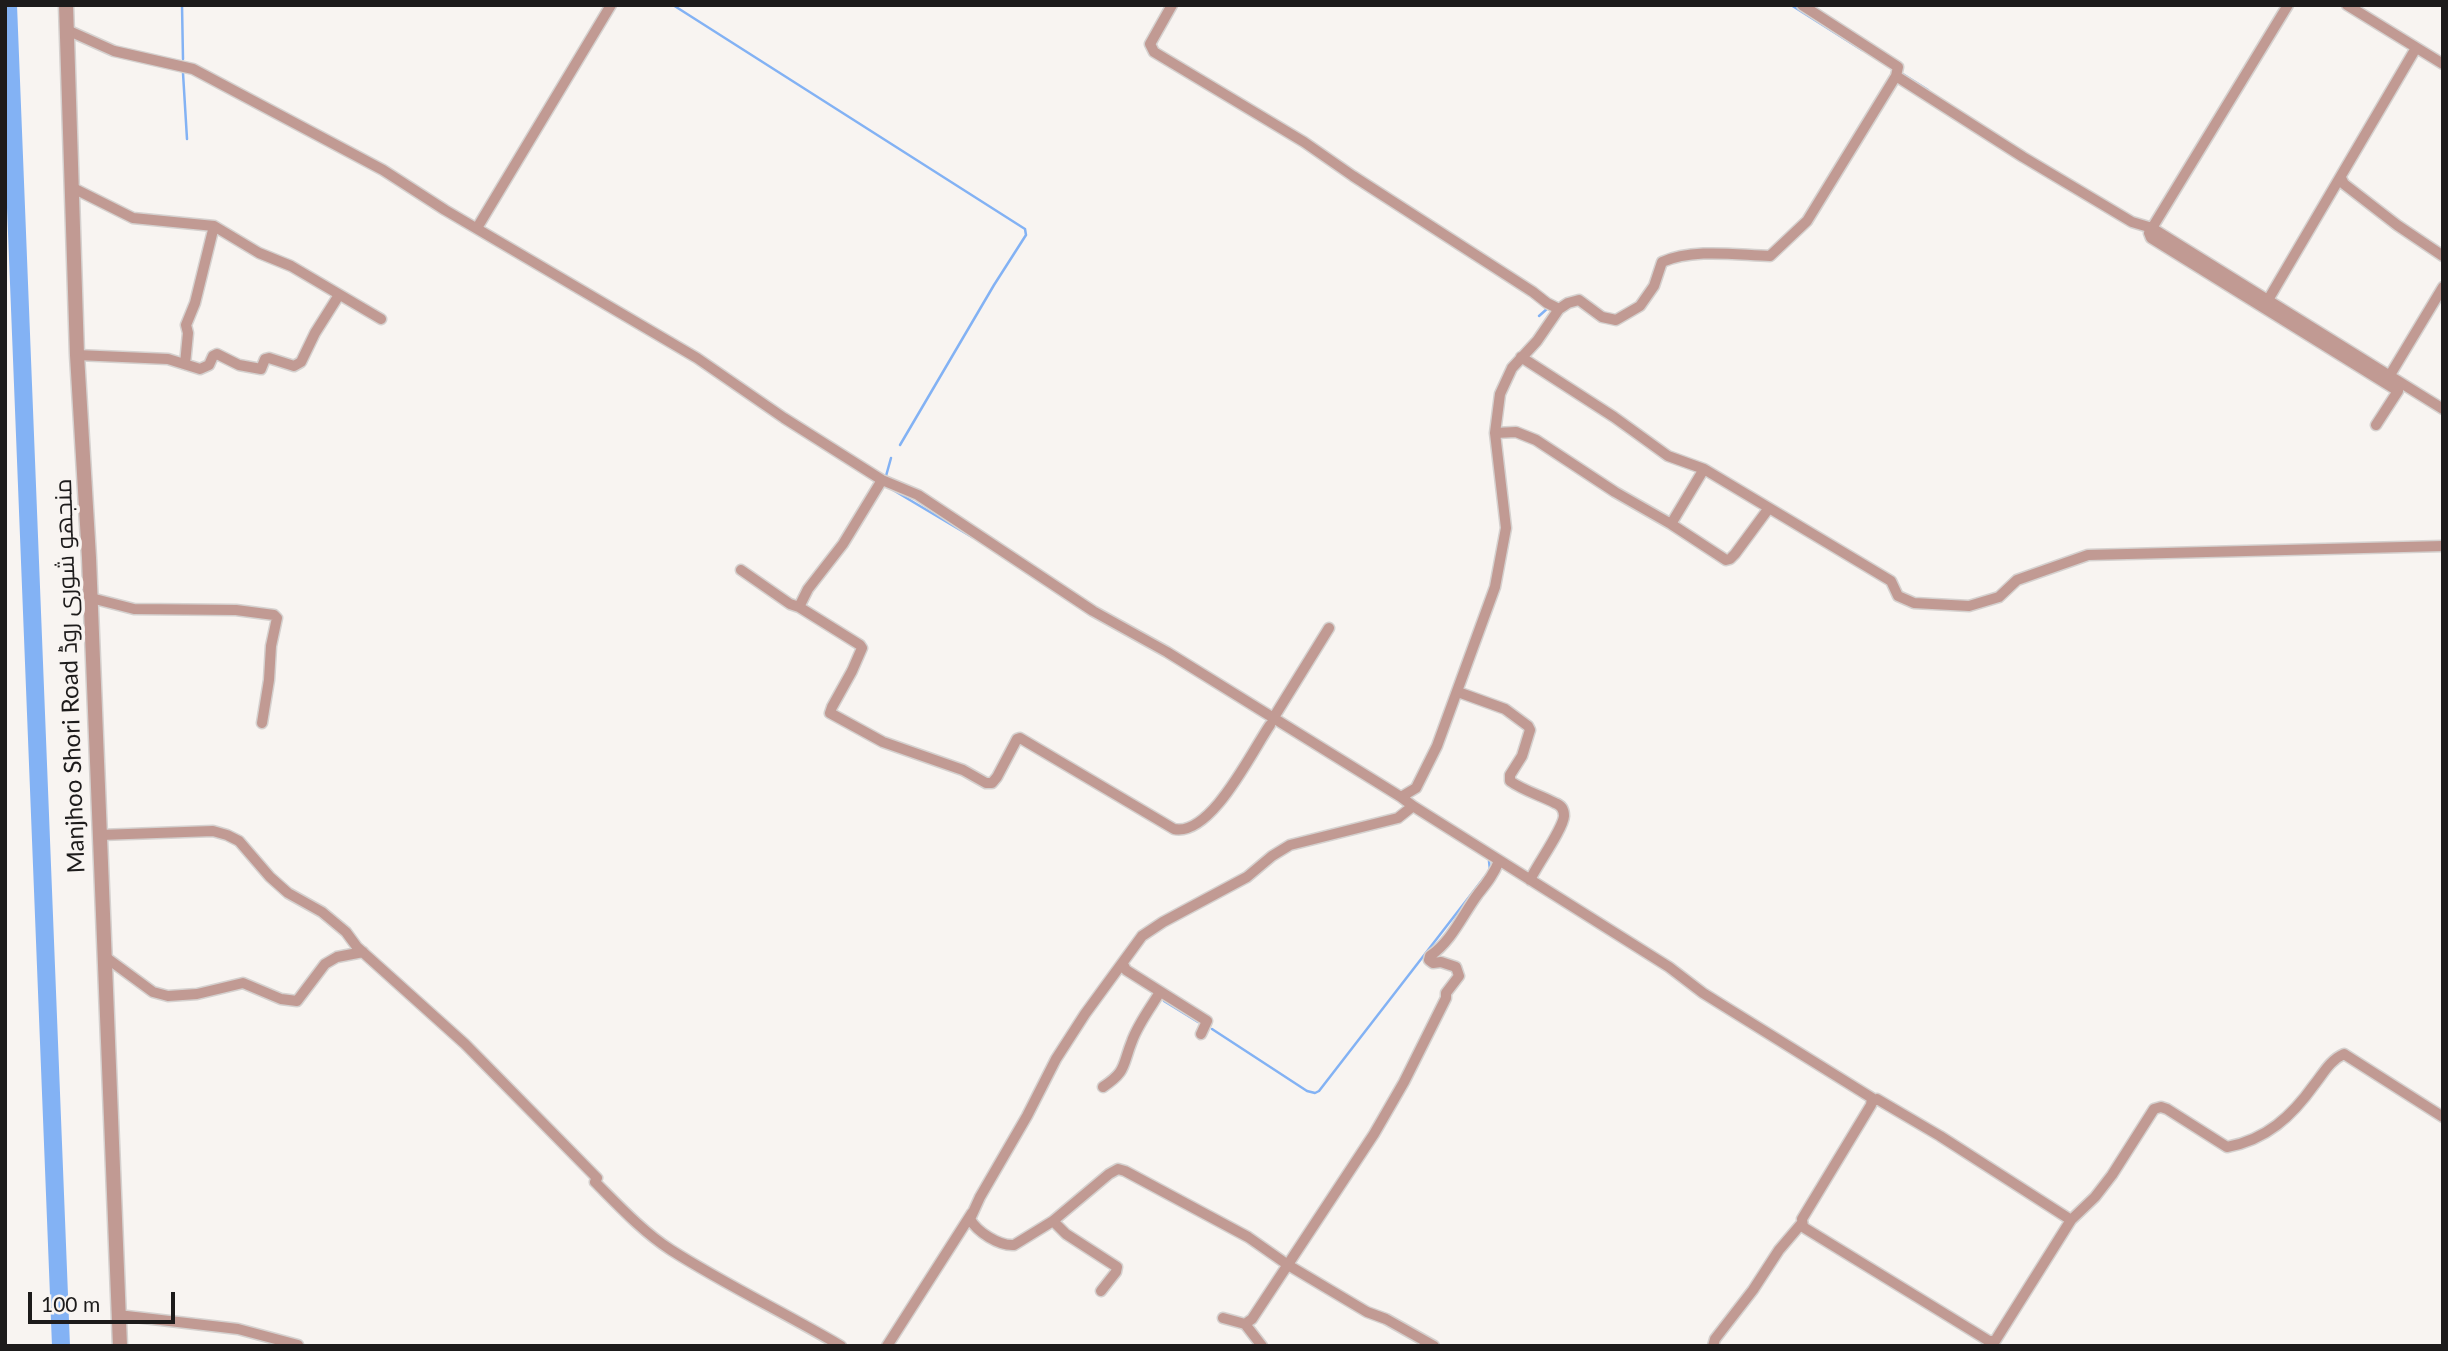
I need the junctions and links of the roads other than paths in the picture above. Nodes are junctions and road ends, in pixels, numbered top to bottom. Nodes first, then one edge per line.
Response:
1 (66, 5) edge
2 (611, 5) edge
3 (1172, 5) edge
4 (1802, 5) edge
5 (2288, 5) edge
6 (2347, 5) edge
7 (67, 30) junction
8 (2416, 48) junction
9 (2443, 64) edge
10 (1897, 71) junction
11 (2342, 178) junction
12 (71, 187) junction
13 (214, 226) junction
14 (2152, 228) junction
15 (477, 229) junction
16 (2443, 256) edge
17 (2443, 287) edge
18 (339, 295) junction
19 (2268, 300) junction
20 (1559, 309) junction
21 (381, 319) dead end
22 (77, 355) junction
23 (1521, 357) junction
24 (186, 364) junction
25 (2390, 375) junction
26 (2443, 409) edge
27 (2376, 425) dead end
28 (1495, 433) junction
29 (1704, 469) junction
30 (882, 480) junction
31 (1769, 508) junction
32 (1671, 524) junction
33 (2443, 546) edge
34 (741, 570) dead end
35 (91, 598) junction
36 (799, 607) junction
37 (1329, 628) dead end
38 (1458, 692) junction
39 (1272, 721) junction
40 (262, 723) dead end
41 (1401, 797) junction
42 (1413, 806) junction
43 (100, 835) junction
44 (1499, 861) junction
45 (1530, 880) junction
46 (363, 952) junction
47 (104, 956) junction
48 (1123, 964) junction
49 (1160, 992) junction
50 (1201, 1034) dead end
51 (1102, 1087) dead end
52 (1872, 1102) junction
53 (2443, 1117) edge
54 (973, 1210) junction
55 (2071, 1220) junction
56 (1053, 1221) junction
57 (1802, 1223) junction
58 (1288, 1265) junction
59 (1101, 1291) dead end
60 (118, 1315) junction
61 (1223, 1318) dead end
62 (1245, 1324) junction
63 (298, 1345) edge
64 (120, 1346) edge
65 (841, 1346) edge
66 (887, 1346) edge
67 (1262, 1346) edge
68 (1434, 1346) edge
69 (1713, 1346) edge

1 - 7 street, Manjhoo Shori Road منجھو شوری روڈ
2 - 15 street
3 - 20 street
4 - 10 street
5 - 14 street
6 - 8 street
7 - 12 street, Manjhoo Shori Road منجھو شوری روڈ
7 - 15 street
8 - 9 street
8 - 11 street
10 - 14 street
10 - 20 street
11 - 16 street
11 - 19 street
12 - 13 street
12 - 22 street, Manjhoo Shori Road منجھو شوری روڈ
13 - 18 street
13 - 24 street
14 - 19 street
14 - 27 street
15 - 30 street
17 - 25 street
18 - 21 street
18 - 24 street
19 - 25 street
20 - 23 street
22 - 24 street
22 - 35 street, Manjhoo Shori Road منجھو شوری روڈ
23 - 28 street
23 - 29 street
25 - 26 street
28 - 32 street
28 - 38 street
29 - 31 street
29 - 32 street
30 - 36 street
30 - 39 street
31 - 32 street
31 - 33 street
34 - 36 street
35 - 40 street
35 - 43 street, Manjhoo Shori Road منجھو شوری روڈ
36 - 39 street
37 - 39 street
38 - 41 street
38 - 45 street
39 - 41 street
41 - 42 street
42 - 44 street
42 - 48 street
43 - 46 street
43 - 47 street, Manjhoo Shori Road منجھو شوری روڈ
44 - 45 street
44 - 58 street
45 - 52 street
46 - 47 street
46 - 65 street
47 - 60 street, Manjhoo Shori Road منجھو شوری روڈ
48 - 49 street
48 - 54 street
49 - 50 street
49 - 51 street
52 - 55 street
52 - 57 street
53 - 55 street
54 - 56 street
54 - 66 street
55 - 57 street
56 - 58 street
56 - 59 street
57 - 69 street
58 - 62 street
58 - 68 street
60 - 63 street
60 - 64 street, Manjhoo Shori Road منجھو شوری روڈ
61 - 62 street
62 - 67 street

